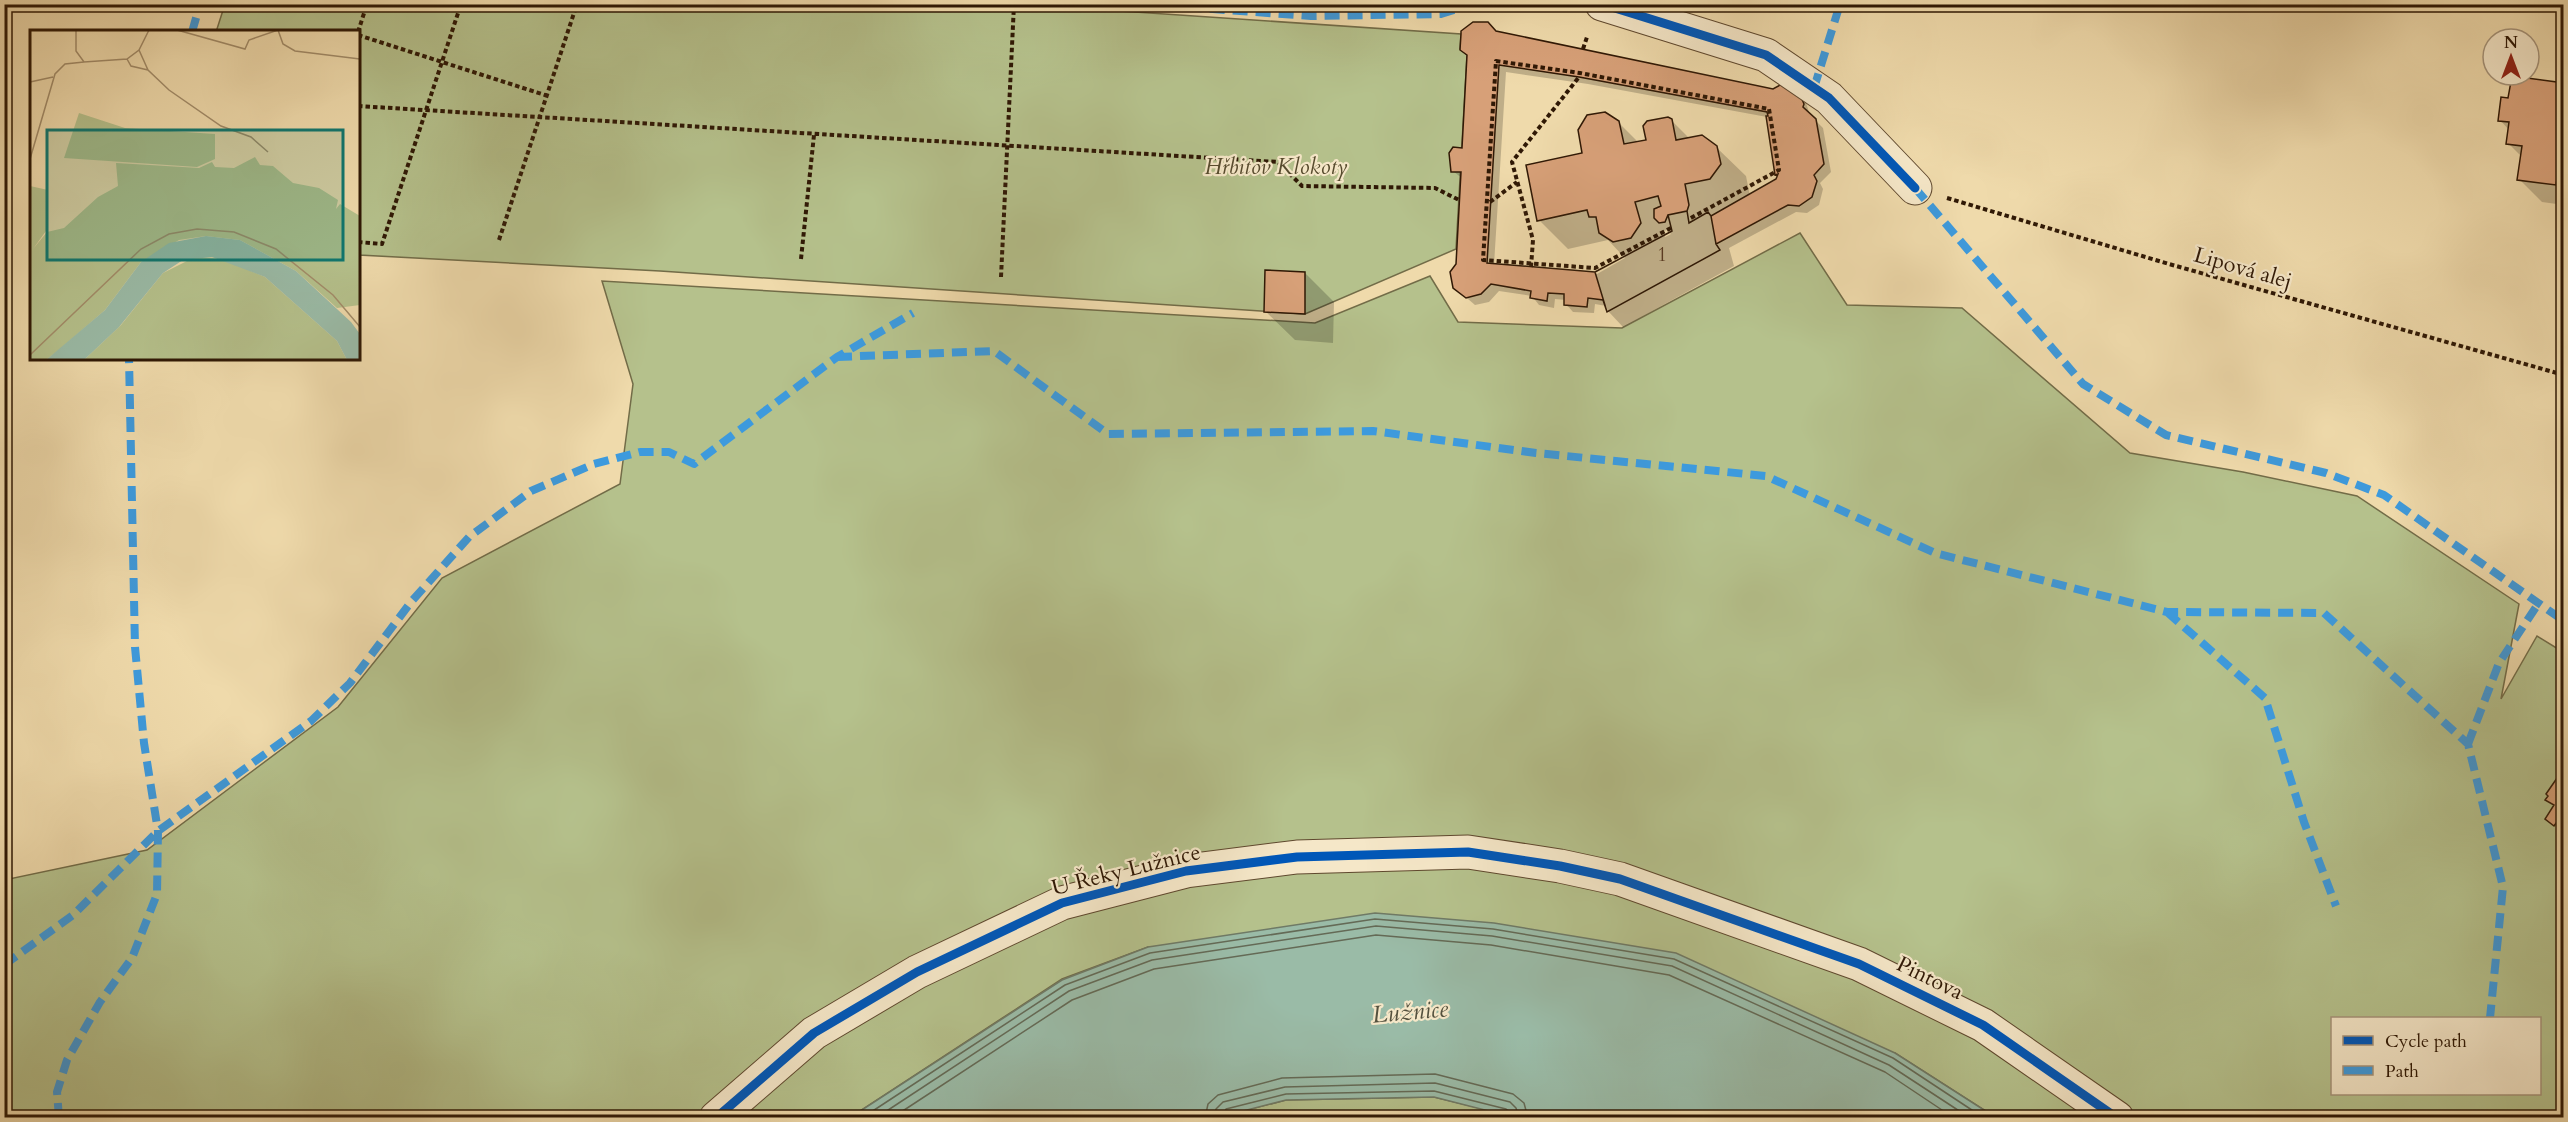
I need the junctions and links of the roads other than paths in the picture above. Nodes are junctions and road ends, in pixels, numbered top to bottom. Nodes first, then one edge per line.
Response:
1 (1602, 4) edge
2 (1915, 188) road end
3 (1707, 909) joint
4 (716, 1118) edge
5 (2117, 1118) edge

1 - 2 street
3 - 4 street, U Řeky Lužnice
3 - 5 street, Pintova

